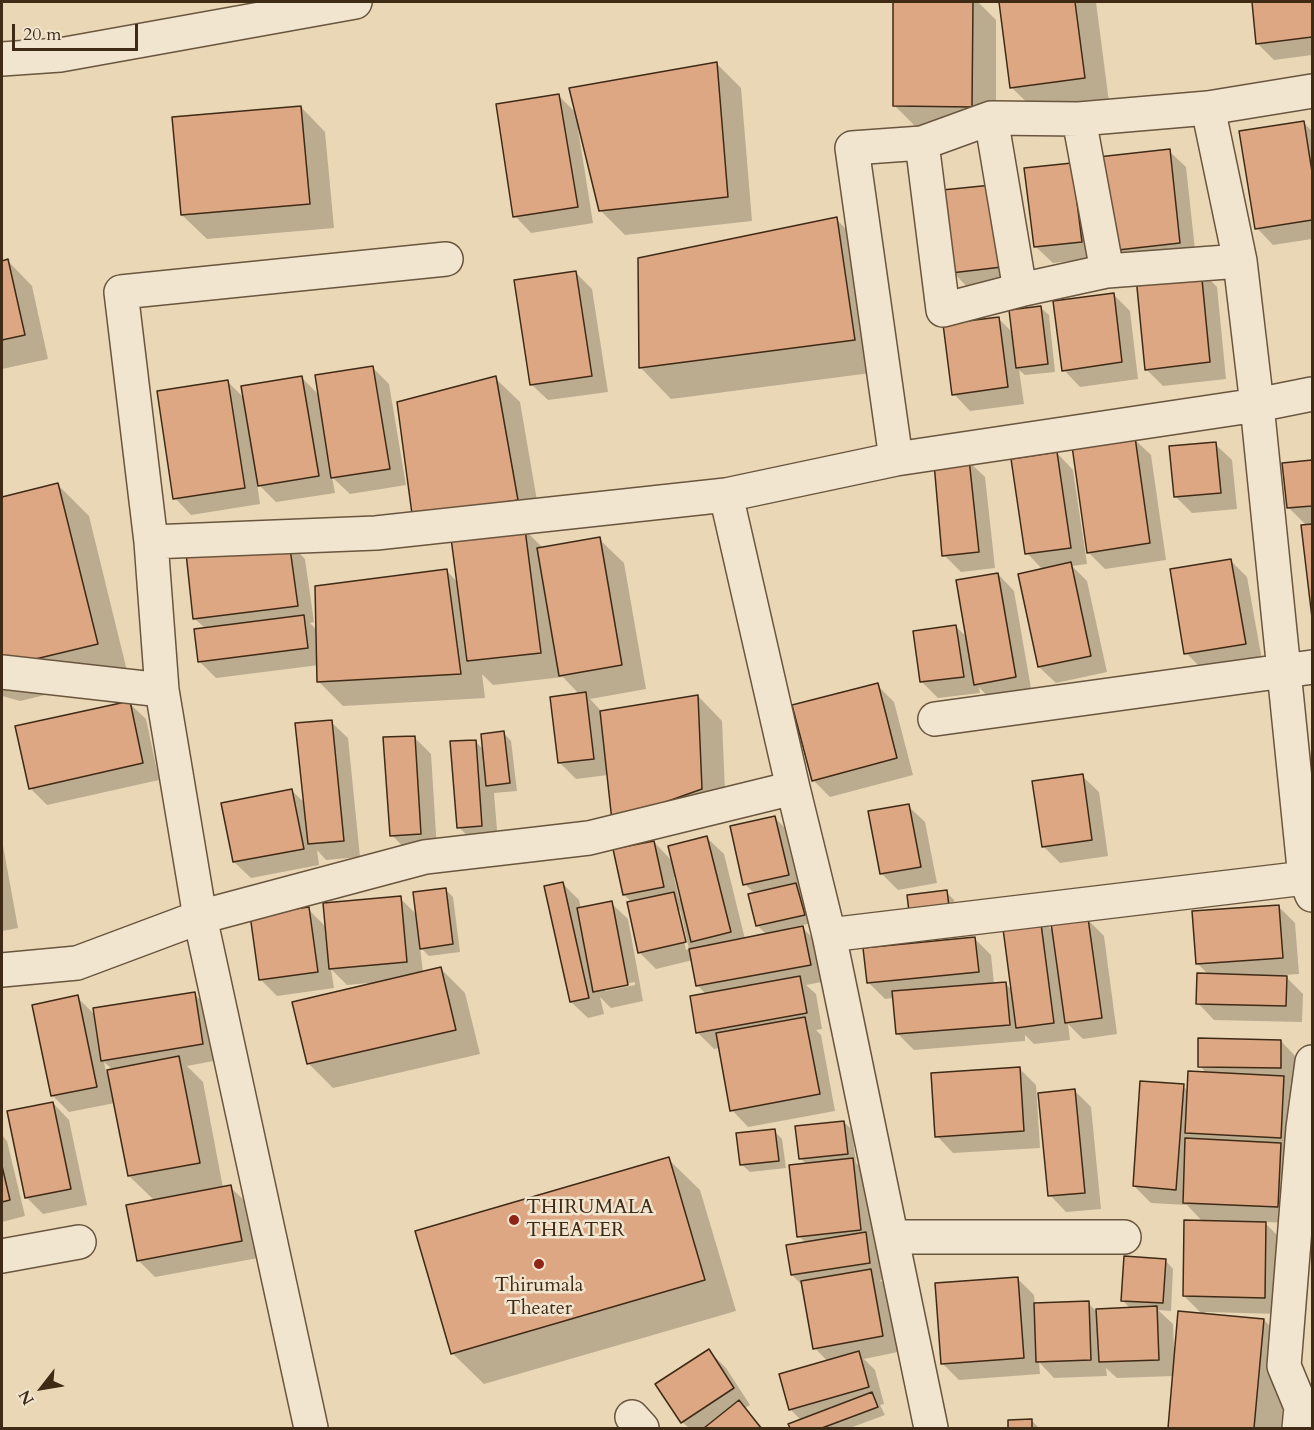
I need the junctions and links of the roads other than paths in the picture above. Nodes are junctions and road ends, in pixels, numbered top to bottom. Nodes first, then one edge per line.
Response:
1 (355, 2) edge
2 (2, 59) edge
3 (1312, 91) edge
4 (1208, 108) junction
5 (991, 118) junction
6 (1079, 119) junction
7 (922, 143) junction
8 (446, 259) dead end
9 (1240, 261) junction
10 (1107, 271) junction
11 (1020, 290) junction
12 (1312, 394) edge
13 (1257, 405) junction
14 (896, 459) junction
15 (726, 495) junction
16 (151, 542) junction
17 (1298, 669) edge
18 (2, 672) edge
19 (162, 690) junction
20 (935, 719) dead end
21 (793, 788) junction
22 (1309, 887) edge
23 (200, 917) junction
24 (829, 935) junction
25 (2, 970) edge
26 (1312, 1062) edge
27 (892, 1237) junction
28 (1124, 1237) dead end
29 (79, 1242) dead end
30 (2, 1256) edge
31 (1304, 1415) edge
32 (311, 1428) edge
33 (931, 1428) edge

1 - 2 street
3 - 4 street
4 - 6 street
4 - 9 street
5 - 6 street
5 - 7 street
5 - 11 street
6 - 10 street
7 - 11 street
7 - 14 street
8 - 16 street
9 - 10 street
9 - 13 street
10 - 11 street
12 - 13 street
13 - 14 street
13 - 17 street
14 - 15 street
15 - 16 street
15 - 21 street
16 - 19 street
17 - 20 street
17 - 22 street
18 - 19 street
19 - 23 street
21 - 23 street
21 - 24 street
22 - 24 street
23 - 25 street
23 - 32 street
24 - 27 street
26 - 31 street
27 - 28 street
27 - 33 street
29 - 30 street

